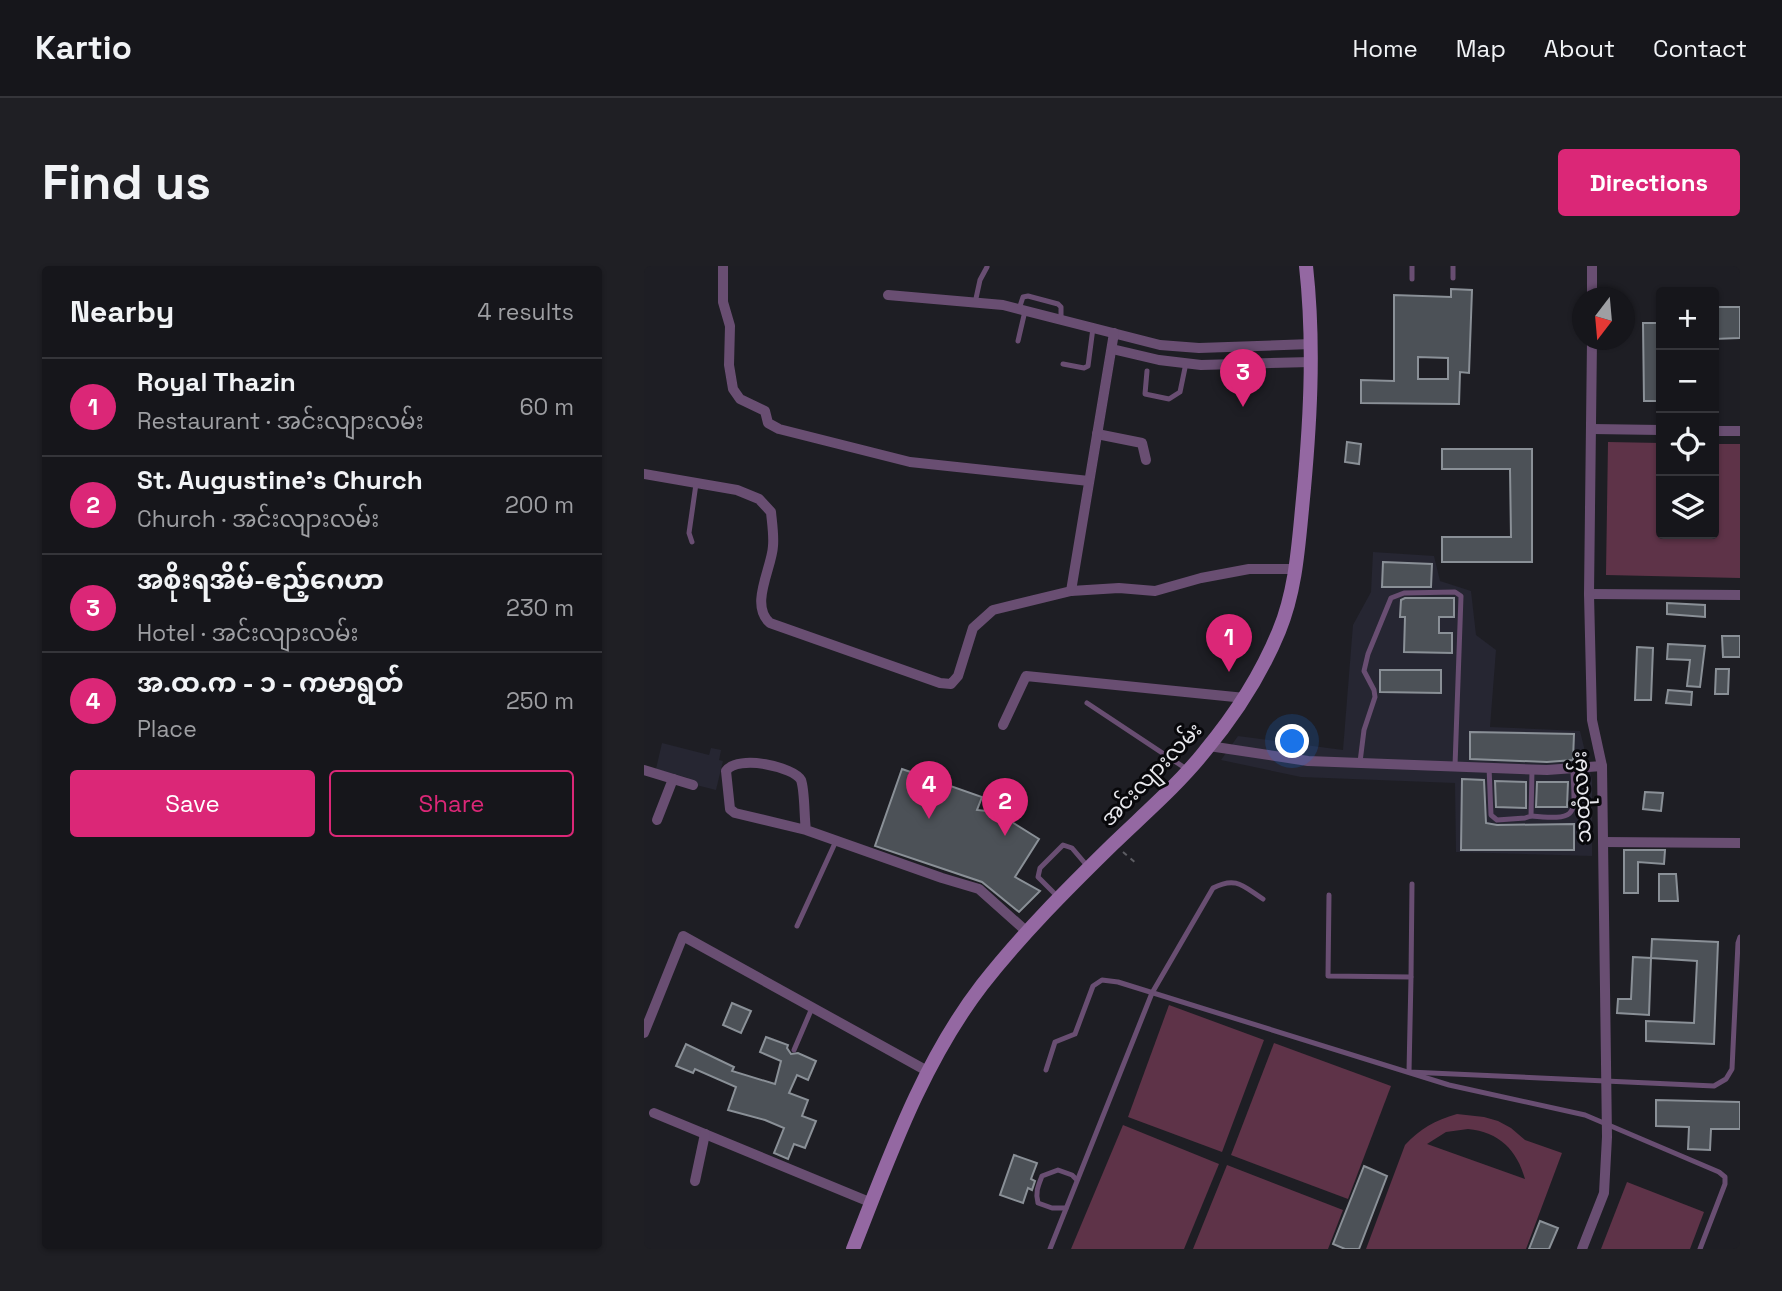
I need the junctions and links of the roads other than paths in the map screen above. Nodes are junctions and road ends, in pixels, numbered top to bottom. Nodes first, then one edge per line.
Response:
1 (723, 266) edge
2 (1306, 266) edge
3 (1412, 266) edge
4 (1453, 266) edge
5 (1591, 266) edge
6 (987, 267) edge
7 (1453, 278) dead end
8 (1412, 279) dead end
9 (1591, 287) edge
10 (888, 295) dead end
11 (975, 303) junction
12 (1022, 310) junction
13 (1093, 328) junction
14 (1114, 333) junction
15 (1018, 341) dead end
16 (1311, 344) junction
17 (1112, 349) junction
18 (1592, 350) edge
19 (1311, 362) junction
20 (1186, 363) junction
21 (1063, 364) dead end
22 (1147, 371) dead end
23 (1592, 429) junction
24 (1656, 430) edge
25 (1719, 431) edge
26 (1740, 431) edge
27 (1097, 435) junction
28 (1146, 460) dead end
29 (644, 474) edge
30 (1089, 481) junction
31 (696, 484) junction
32 (692, 542) dead end
33 (1296, 569) junction
34 (1071, 591) junction
35 (1590, 594) junction
36 (1740, 594) edge
37 (1245, 698) junction
38 (1087, 703) dead end
39 (1003, 725) dead end
40 (1209, 746) junction
41 (1360, 762) junction
42 (1602, 766) junction
43 (1455, 767) junction
44 (1489, 767) junction
45 (1532, 769) junction
46 (1573, 769) junction
47 (644, 770) edge
48 (1188, 770) junction
49 (673, 779) junction
50 (692, 785) dead end
51 (1531, 816) junction
52 (657, 820) dead end
53 (806, 830) junction
54 (836, 841) junction
55 (1603, 842) junction
56 (1740, 843) edge
57 (1089, 867) junction
58 (1412, 884) dead end
59 (1329, 895) dead end
60 (1058, 898) junction
61 (1263, 899) dead end
62 (797, 926) dead end
63 (1026, 931) junction
64 (1740, 937) edge
65 (1411, 977) junction
66 (1153, 993) junction
67 (812, 1007) junction
68 (644, 1033) edge
69 (794, 1050) dead end
70 (1740, 1051) edge
71 (1733, 1059) junction
72 (1046, 1070) dead end
73 (929, 1072) junction
74 (1409, 1072) junction
75 (1606, 1079) junction
76 (654, 1113) dead end
77 (1606, 1125) junction
78 (705, 1134) junction
79 (1077, 1180) junction
80 (695, 1181) dead end
81 (872, 1203) junction
82 (1066, 1208) junction
83 (853, 1249) edge
84 (1050, 1249) edge
85 (1582, 1249) edge
86 (1700, 1249) edge

1 - 30 street
2 - 16 main road, အင်းလျားလမ်း
3 - 8 lane
4 - 7 lane
5 - 9 street
6 - 11 lane
10 - 11 street
11 - 12 street
12 - 13 street
12 - 15 lane
13 - 14 street
13 - 21 lane
14 - 16 street
14 - 17 street
16 - 19 main road, အင်းလျားလမ်း
17 - 20 street
17 - 27 street
18 - 23 street, သထုံလမ်း
19 - 20 street
19 - 33 main road, အင်းလျားလမ်း
20 - 22 lane
23 - 24 street
23 - 35 street, သထုံလမ်း
25 - 26 street
27 - 28 street
27 - 30 street
29 - 31 street
30 - 34 street
31 - 32 lane
31 - 34 street
33 - 34 street
33 - 37 main road, အင်းလျားလမ်း
35 - 36 street
35 - 42 street, သထုံလမ်း
37 - 39 street
37 - 40 main road, အင်းလျားလမ်း
38 - 48 lane
40 - 41 street
40 - 48 main road, အင်းလျားလမ်း
41 - 43 street
41 - 43 lane
42 - 46 street
42 - 55 street, သထုံလမ်း
43 - 44 street
44 - 45 street
44 - 51 lane
45 - 46 street
45 - 51 lane
46 - 51 lane
47 - 49 street
48 - 57 main road, အင်းလျားလမ်း
49 - 50 street
49 - 52 street
53 - 53 street
53 - 54 street
54 - 62 lane
54 - 63 street
55 - 56 street
55 - 75 street, သထုံလမ်း
57 - 60 main road, အင်းလျားလမ်း
57 - 60 lane
58 - 65 lane
59 - 65 lane
60 - 63 main road, အင်းလျားလမ်း
61 - 66 lane
63 - 73 main road, အင်းလျားလမ်း
64 - 71 lane
65 - 74 lane
66 - 72 lane
66 - 74 lane
66 - 79 lane
67 - 68 street
67 - 69 lane
67 - 73 street
70 - 71 lane
71 - 75 lane
73 - 81 main road, အင်းလျားလမ်း
74 - 75 lane
74 - 77 lane
75 - 77 street, သထုံလမ်း
76 - 78 street
77 - 85 street, သထုံလမ်း
77 - 86 lane
78 - 80 street
78 - 81 street
79 - 82 lane
79 - 82 lane
81 - 83 main road, အင်းလျားလမ်း
82 - 84 lane

